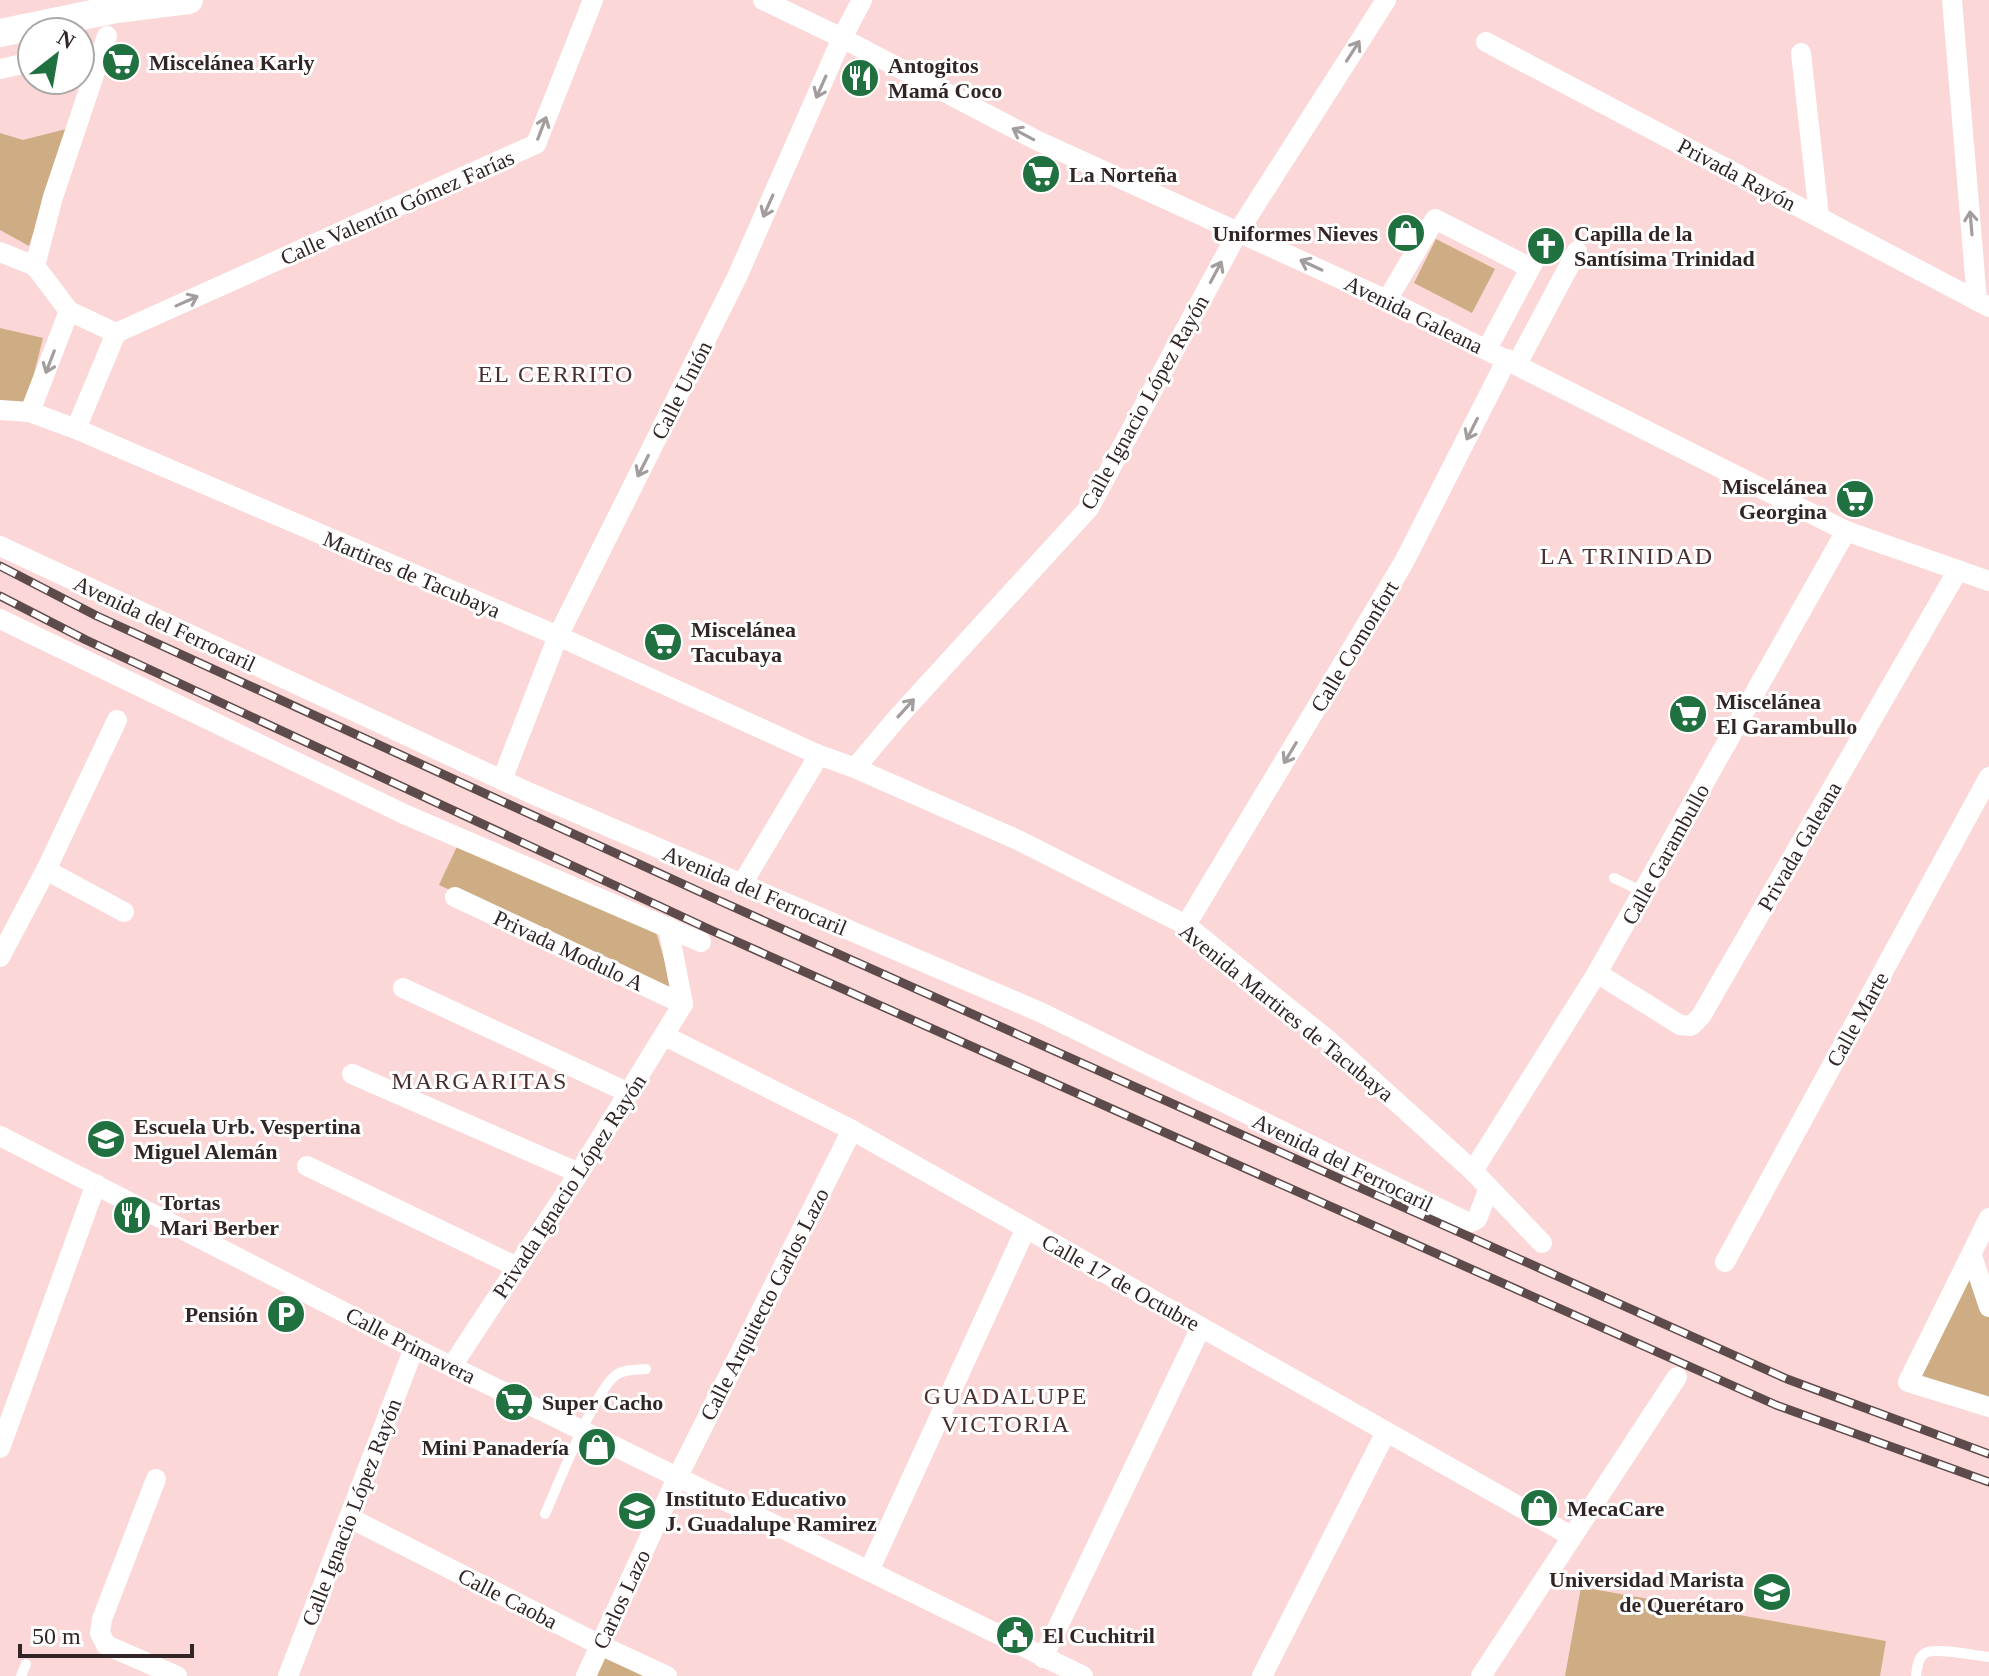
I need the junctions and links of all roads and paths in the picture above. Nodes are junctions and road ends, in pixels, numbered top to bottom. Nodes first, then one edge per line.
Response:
1 (189, 0) edge
2 (593, 0) edge
3 (763, 0) edge
4 (862, 0) edge
5 (1386, 0) edge
6 (1952, 0) edge
7 (96, 23) edge
8 (842, 38) junction
9 (1486, 42) dead end
10 (1801, 53) dead end
11 (74, 96) edge
12 (1819, 216) junction
13 (1238, 232) junction
14 (1577, 251) dead end
15 (0, 252) edge
16 (35, 266) junction
17 (1387, 300) junction
18 (1983, 304) edge
19 (69, 311) junction
20 (116, 333) junction
21 (1487, 349) junction
22 (1512, 362) junction
23 (0, 410) edge
24 (30, 412) junction
25 (76, 429) junction
26 (1846, 531) junction
27 (0, 546) edge
28 (1958, 570) junction
29 (1989, 581) edge
30 (0, 619) edge
31 (558, 636) junction
32 (117, 720) dead end
33 (819, 755) junction
34 (855, 768) junction
35 (1989, 777) edge
36 (502, 780) junction
37 (46, 870) junction
38 (1614, 878) dead end
39 (742, 884) junction
40 (1643, 892) junction
41 (455, 897) dead end
42 (124, 912) dead end
43 (1186, 925) junction
44 (668, 927) junction
45 (701, 942) dead end
46 (0, 957) edge
47 (1597, 973) junction
48 (403, 988) dead end
49 (683, 1004) junction
50 (665, 1036) junction
51 (352, 1074) dead end
52 (629, 1093) junction
53 (852, 1130) junction
54 (0, 1136) edge
55 (307, 1166) dead end
56 (1473, 1171) junction
57 (579, 1173) junction
58 (96, 1184) junction
59 (1489, 1188) junction
60 (1989, 1218) edge
61 (1026, 1228) junction
62 (1542, 1243) dead end
63 (1972, 1256) junction
64 (1725, 1262) dead end
65 (517, 1267) junction
66 (1989, 1307) edge
67 (1201, 1327) junction
68 (414, 1348) junction
69 (452, 1366) junction
70 (646, 1369) dead end
71 (1677, 1377) dead end
72 (1989, 1407) edge
73 (583, 1431) junction
74 (1386, 1432) junction
75 (0, 1448) edge
76 (677, 1478) junction
77 (156, 1479) dead end
78 (545, 1514) dead end
79 (350, 1518) junction
80 (1571, 1536) junction
81 (869, 1571) junction
82 (600, 1645) junction
83 (1989, 1657) edge
84 (1043, 1658) junction
85 (26, 1664) dead end
86 (21, 1676) edge
87 (177, 1676) edge
88 (288, 1676) edge
89 (586, 1676) edge
90 (667, 1676) edge
91 (1083, 1676) edge
92 (1262, 1676) edge
93 (1481, 1676) edge
94 (1916, 1676) edge

1 - 7 main road
20 -> 2 street, Calle Valentín Gómez Farías
3 - 8 street, Avenida Galeana
4 - 8 street, Calle Unión
13 -> 5 street, Calle Ignacio López Rayón
18 -> 6 street
13 -> 8 street, Avenida Galeana
8 -> 31 street, Calle Unión
9 - 12 street, Privada Rayón
10 - 12 street
11 - 16 street
12 - 18 street, Privada Rayón
17 -> 13 street, Avenida Galeana
34 -> 13 street, Calle Ignacio López Rayón
14 - 22 street, Calle Comonfort
15 - 16 street
16 - 19 street
17 - 21 street, Avenida Galeana
17 - 21 street
19 - 20 street
19 -> 24 street
20 - 25 street
21 - 22 street, Avenida Galeana
22 - 26 street, Avenida Galeana
22 -> 43 street, Calle Comonfort
23 - 24 street, Martires de Tacubaya
24 - 25 street, Martires de Tacubaya
25 - 31 street, Martires de Tacubaya
26 - 28 street, Avenida Galeana
26 - 40 street, Calle Garambullo
27 - 36 street, Avenida del Ferrocaril
28 - 29 street, Avenida Galeana
28 - 47 street, Privada Galeana
30 - 44 street
31 - 33 street, Martires de Tacubaya
31 - 36 street, Calle Unión
32 - 37 street
33 - 34 street, Avenida Martires de Tacubaya
33 - 39 street
34 - 43 street, Avenida Martires de Tacubaya
35 - 64 street, Calle Marte
36 - 39 street, Avenida del Ferrocaril
37 - 42 street
37 - 46 street
38 - 40 lane
39 - 59 street, Avenida del Ferrocaril
40 - 47 street, Calle Garambullo
41 - 49 street, Privada Modulo A
43 - 56 street, Avenida Martires de Tacubaya
44 - 45 street
44 - 49 street
47 - 56 street, Calle Garambullo
48 - 52 street
49 - 50 street, Privada Ignacio López Rayón
50 - 52 street, Privada Ignacio López Rayón
50 - 53 street, Calle 17 de Octubre
51 - 57 street
52 - 57 street, Privada Ignacio López Rayón
53 - 61 street, Calle 17 de Octubre
53 - 76 street, Calle Arquitecto Carlos Lazo
54 - 58 street, Calle Primavera
55 - 65 street
56 - 59 street, Avenida Martires de Tacubaya
57 - 65 street, Privada Ignacio López Rayón
58 - 68 street, Calle Primavera
58 - 75 street
59 - 62 street, Avenida Martires de Tacubaya
60 - 63 street
61 - 67 street, Calle 17 de Octubre
61 - 81 street
63 - 66 street
63 - 72 street
65 - 69 street, Privada Ignacio López Rayón
67 - 74 street, Calle 17 de Octubre
67 - 84 street
68 - 69 street, Calle Primavera
68 - 79 street, Calle Ignacio López Rayón
69 - 73 street, Calle Primavera
70 - 73 lane
71 - 80 street
73 - 76 street, Calle Primavera
73 - 78 lane
74 - 80 street, Calle 17 de Octubre
74 - 92 street
76 - 81 street, Calle Primavera
76 - 82 street, Carlos Lazo
77 - 87 street
79 - 82 street, Calle Caoba
79 - 88 street, Calle Ignacio López Rayón
80 - 93 street
81 - 84 street, Calle Primavera
82 - 89 street, Carlos Lazo
82 - 90 street, Calle Caoba
83 - 94 lane
84 - 91 street, Calle Primavera
85 - 86 lane

